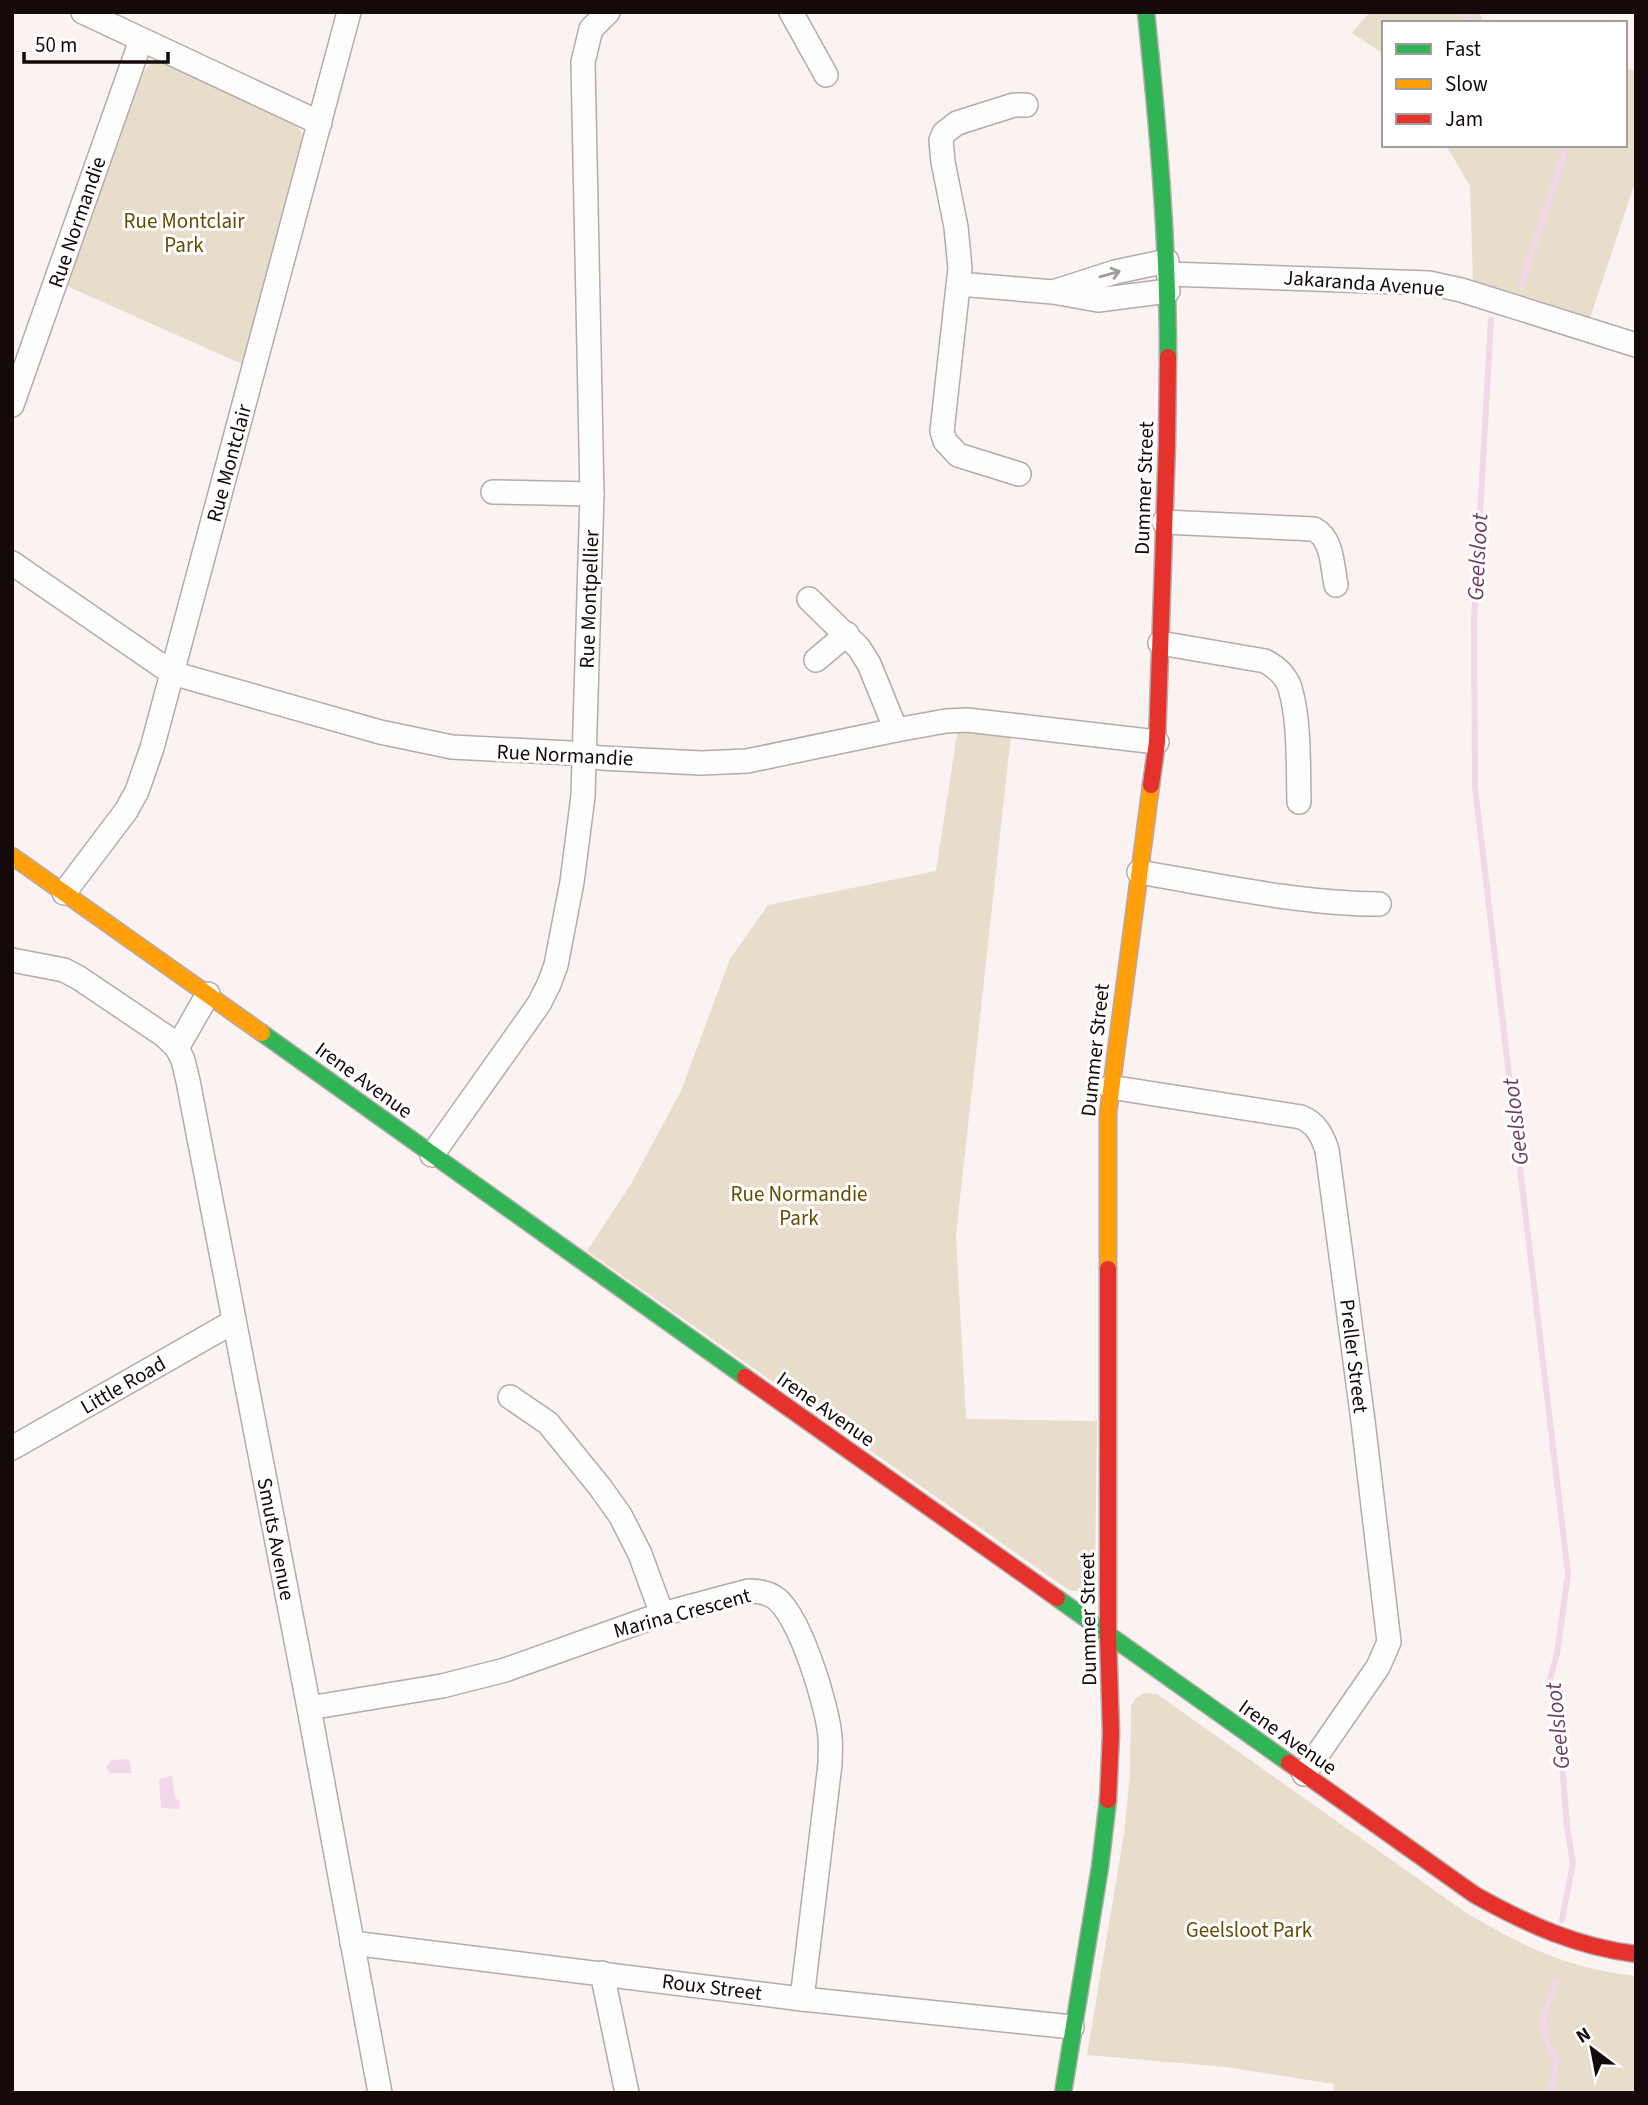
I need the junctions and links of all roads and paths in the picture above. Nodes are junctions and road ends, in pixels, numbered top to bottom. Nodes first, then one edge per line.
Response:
1 (83, 12) edge
2 (349, 12) edge
3 (608, 12) edge
4 (791, 12) edge
5 (1146, 12) edge
6 (141, 40) junction
7 (826, 75) dead end
8 (1026, 105) dead end
9 (320, 123) junction
10 (1168, 276) junction
11 (959, 284) junction
12 (1636, 345) edge
13 (12, 405) edge
14 (1019, 474) dead end
15 (493, 492) dead end
16 (592, 494) junction
17 (1164, 522) junction
18 (12, 563) edge
19 (1336, 585) dead end
20 (809, 599) dead end
21 (848, 634) junction
22 (1160, 643) junction
23 (816, 660) dead end
24 (172, 673) junction
25 (896, 730) junction
26 (1157, 742) junction
27 (584, 756) junction
28 (1299, 802) dead end
29 (12, 856) edge
30 (1139, 872) junction
31 (64, 893) junction
32 (1379, 904) dead end
33 (12, 960) edge
34 (208, 994) junction
35 (177, 1048) junction
36 (1110, 1087) junction
37 (432, 1155) junction
38 (233, 1322) junction
39 (510, 1397) dead end
40 (12, 1448) edge
41 (662, 1614) junction
42 (1108, 1636) junction
43 (309, 1708) junction
44 (1304, 1774) junction
45 (352, 1943) junction
46 (1636, 1954) edge
47 (603, 1973) junction
48 (803, 1998) junction
49 (1072, 2026) junction
50 (380, 2093) edge
51 (627, 2093) edge
52 (1063, 2093) edge

1 - 6 street
2 - 9 street, Rue Montclair
3 - 16 street, Rue Montpellier
4 - 7 street
5 - 10 street, Dummer Street
6 - 9 street
6 - 13 street, Rue Normandie
8 - 11 street
9 - 24 street, Rue Montclair
10 - 11 street, Jakaranda Avenue
10 - 12 street, Jakaranda Avenue
10 - 17 street, Dummer Street
11 - 14 street
15 - 16 street
16 - 27 street, Rue Montpellier
17 - 19 street
17 - 22 street, Dummer Street
18 - 24 street, Rue Normandie
20 - 21 street
21 - 23 street
21 - 25 street
22 - 26 street, Dummer Street
22 - 28 street
24 - 27 street, Rue Normandie
24 - 31 street, Rue Montclair
25 - 26 street, Rue Normandie
25 - 27 street, Rue Normandie
26 - 30 street, Dummer Street
27 - 37 street, Rue Montpellier
29 - 31 street, Irene Avenue
30 - 32 street
30 - 36 street, Dummer Street
31 - 34 street, Irene Avenue
33 - 35 street
34 - 35 street
34 - 37 street, Irene Avenue
35 - 38 street, Smuts Avenue
36 - 42 street, Dummer Street
36 - 44 street, Preller Street
37 - 42 street, Irene Avenue
38 - 40 street, Little Road
38 - 43 street, Smuts Avenue
39 - 41 street
41 - 43 street, Marina Crescent
41 - 48 street, Marina Crescent
42 - 44 street, Irene Avenue
42 - 49 street, Dummer Street
43 - 45 street, Smuts Avenue
44 - 46 street, Irene Avenue
45 - 47 street, Roux Street
45 - 50 street, Smuts Avenue
47 - 48 street, Roux Street
47 - 51 street
48 - 49 street, Roux Street
49 - 52 street, Dummer Street

